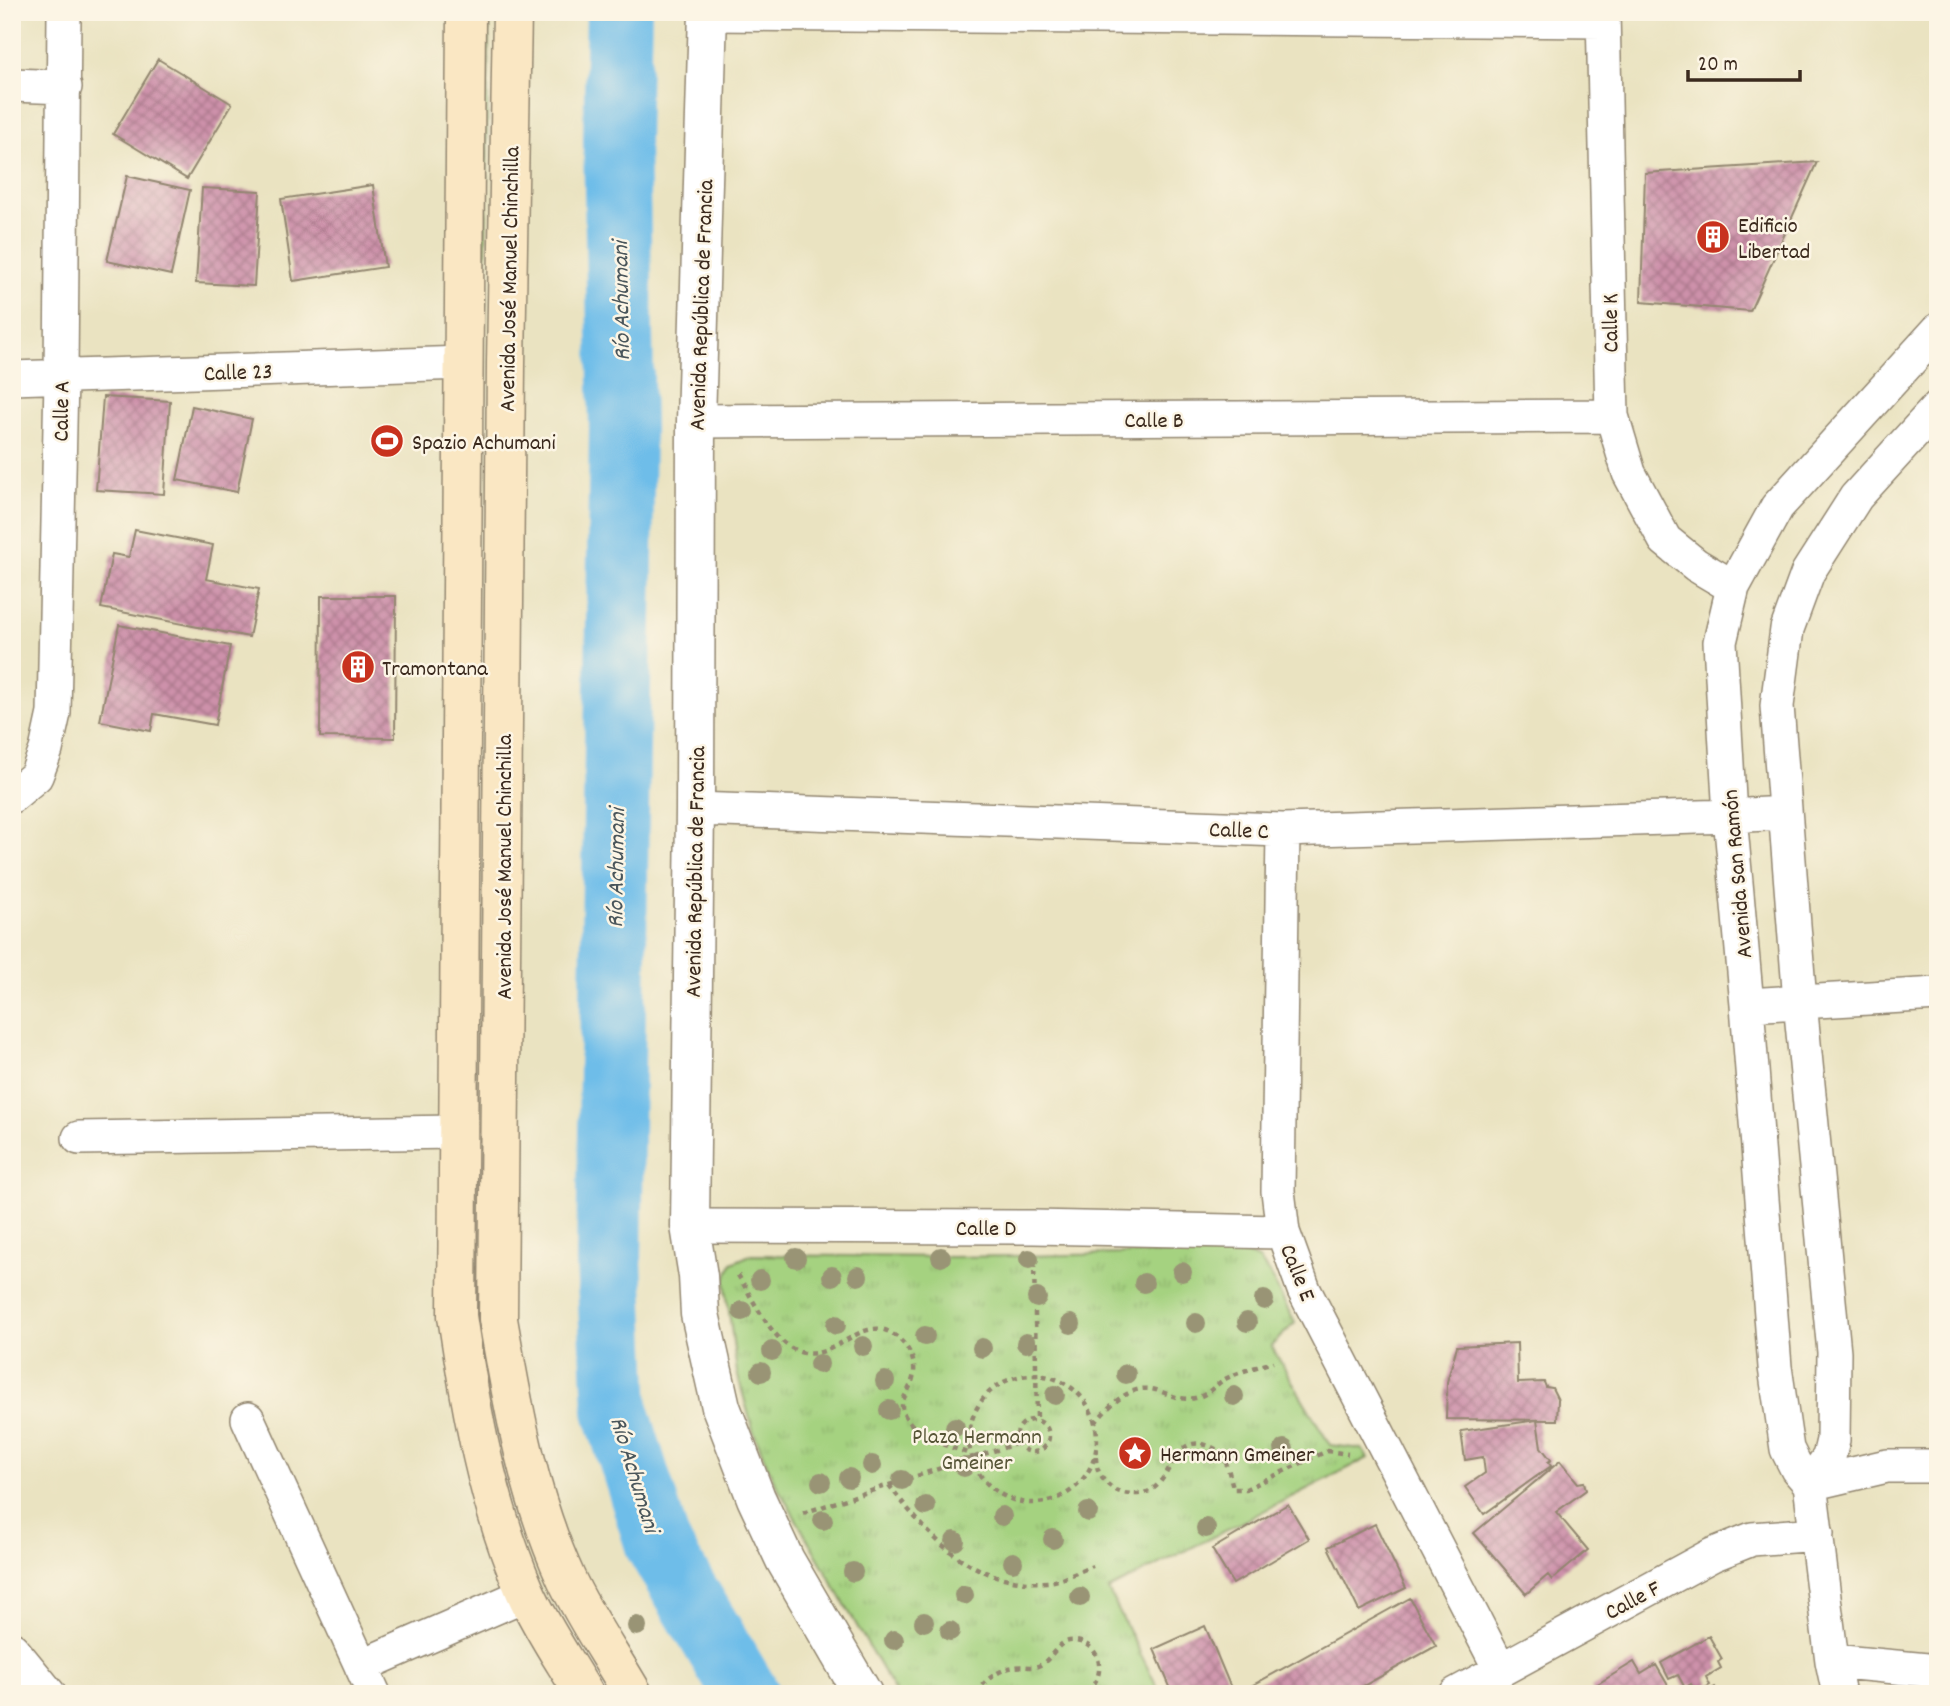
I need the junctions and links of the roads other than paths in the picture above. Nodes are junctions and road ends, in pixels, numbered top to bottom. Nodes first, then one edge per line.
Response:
1 (64, 12) edge
2 (466, 12) edge
3 (512, 12) edge
4 (708, 13) edge
5 (1602, 17) edge
6 (12, 85) edge
7 (65, 87) junction
8 (1938, 330) edge
9 (464, 363) junction
10 (506, 363) junction
11 (12, 378) edge
12 (61, 378) junction
13 (1938, 407) edge
14 (1612, 416) junction
15 (696, 421) junction
16 (1733, 587) junction
17 (12, 796) edge
18 (695, 809) junction
19 (1784, 813) junction
20 (1730, 817) junction
21 (1283, 830) junction
22 (1938, 994) edge
23 (1800, 1002) junction
24 (1747, 1005) junction
25 (501, 1131) junction
26 (456, 1132) junction
27 (79, 1138) dead end
28 (690, 1226) junction
29 (1283, 1232) junction
30 (248, 1419) dead end
31 (1938, 1466) edge
32 (1810, 1484) junction
33 (1817, 1534) junction
34 (566, 1578) junction
35 (526, 1594) junction
36 (12, 1649) edge
37 (1832, 1661) junction
38 (1500, 1669) junction
39 (1938, 1671) edge
40 (368, 1680) edge
41 (49, 1694) edge
42 (584, 1694) edge
43 (633, 1694) edge
44 (863, 1694) edge
45 (1456, 1694) edge
46 (1839, 1694) edge

1 - 7 street, Calle A
2 - 9 main road, Avenida José Manuel Chinchilla
3 - 10 main road, Avenida José Manuel Chinchilla
4 - 5 street
4 - 15 street, Avenida República de Francia
5 - 14 street, Calle K
6 - 7 street
7 - 12 street, Calle A
8 - 16 street, Avenida San Ramón
9 - 10 main road
9 - 12 street, Calle 23
9 - 26 main road, Avenida José Manuel Chinchilla
10 - 25 main road, Avenida José Manuel Chinchilla
11 - 12 street, Calle 23
12 - 17 street, Calle A
13 - 19 street
14 - 15 street, Calle B
14 - 16 street, Calle K
15 - 18 street, Avenida República de Francia
16 - 20 street, Avenida San Ramón
18 - 21 street, Calle C
18 - 28 street, Avenida República de Francia
19 - 20 street, Calle C
19 - 23 street
20 - 21 street, Calle C
20 - 24 street, Avenida San Ramón
21 - 29 street, Calle E
22 - 23 street
23 - 24 street
23 - 32 street
24 - 32 street, Avenida San Ramón
25 - 26 main road
25 - 34 main road, Avenida José Manuel Chinchilla
26 - 27 street
26 - 35 main road, Avenida José Manuel Chinchilla
28 - 29 street, Calle D
28 - 44 street, Avenida República de Francia
29 - 38 street, Calle E
30 - 40 street
31 - 32 street
32 - 33 street, Avenida San Ramón
33 - 37 street, Avenida San Ramón
33 - 38 street, Calle F
34 - 35 main road
34 - 43 main road, Avenida José Manuel Chinchilla
35 - 40 street
35 - 42 main road, Avenida José Manuel Chinchilla
36 - 41 street
37 - 39 street
37 - 46 street, Avenida San Ramón
38 - 45 street, Calle F

